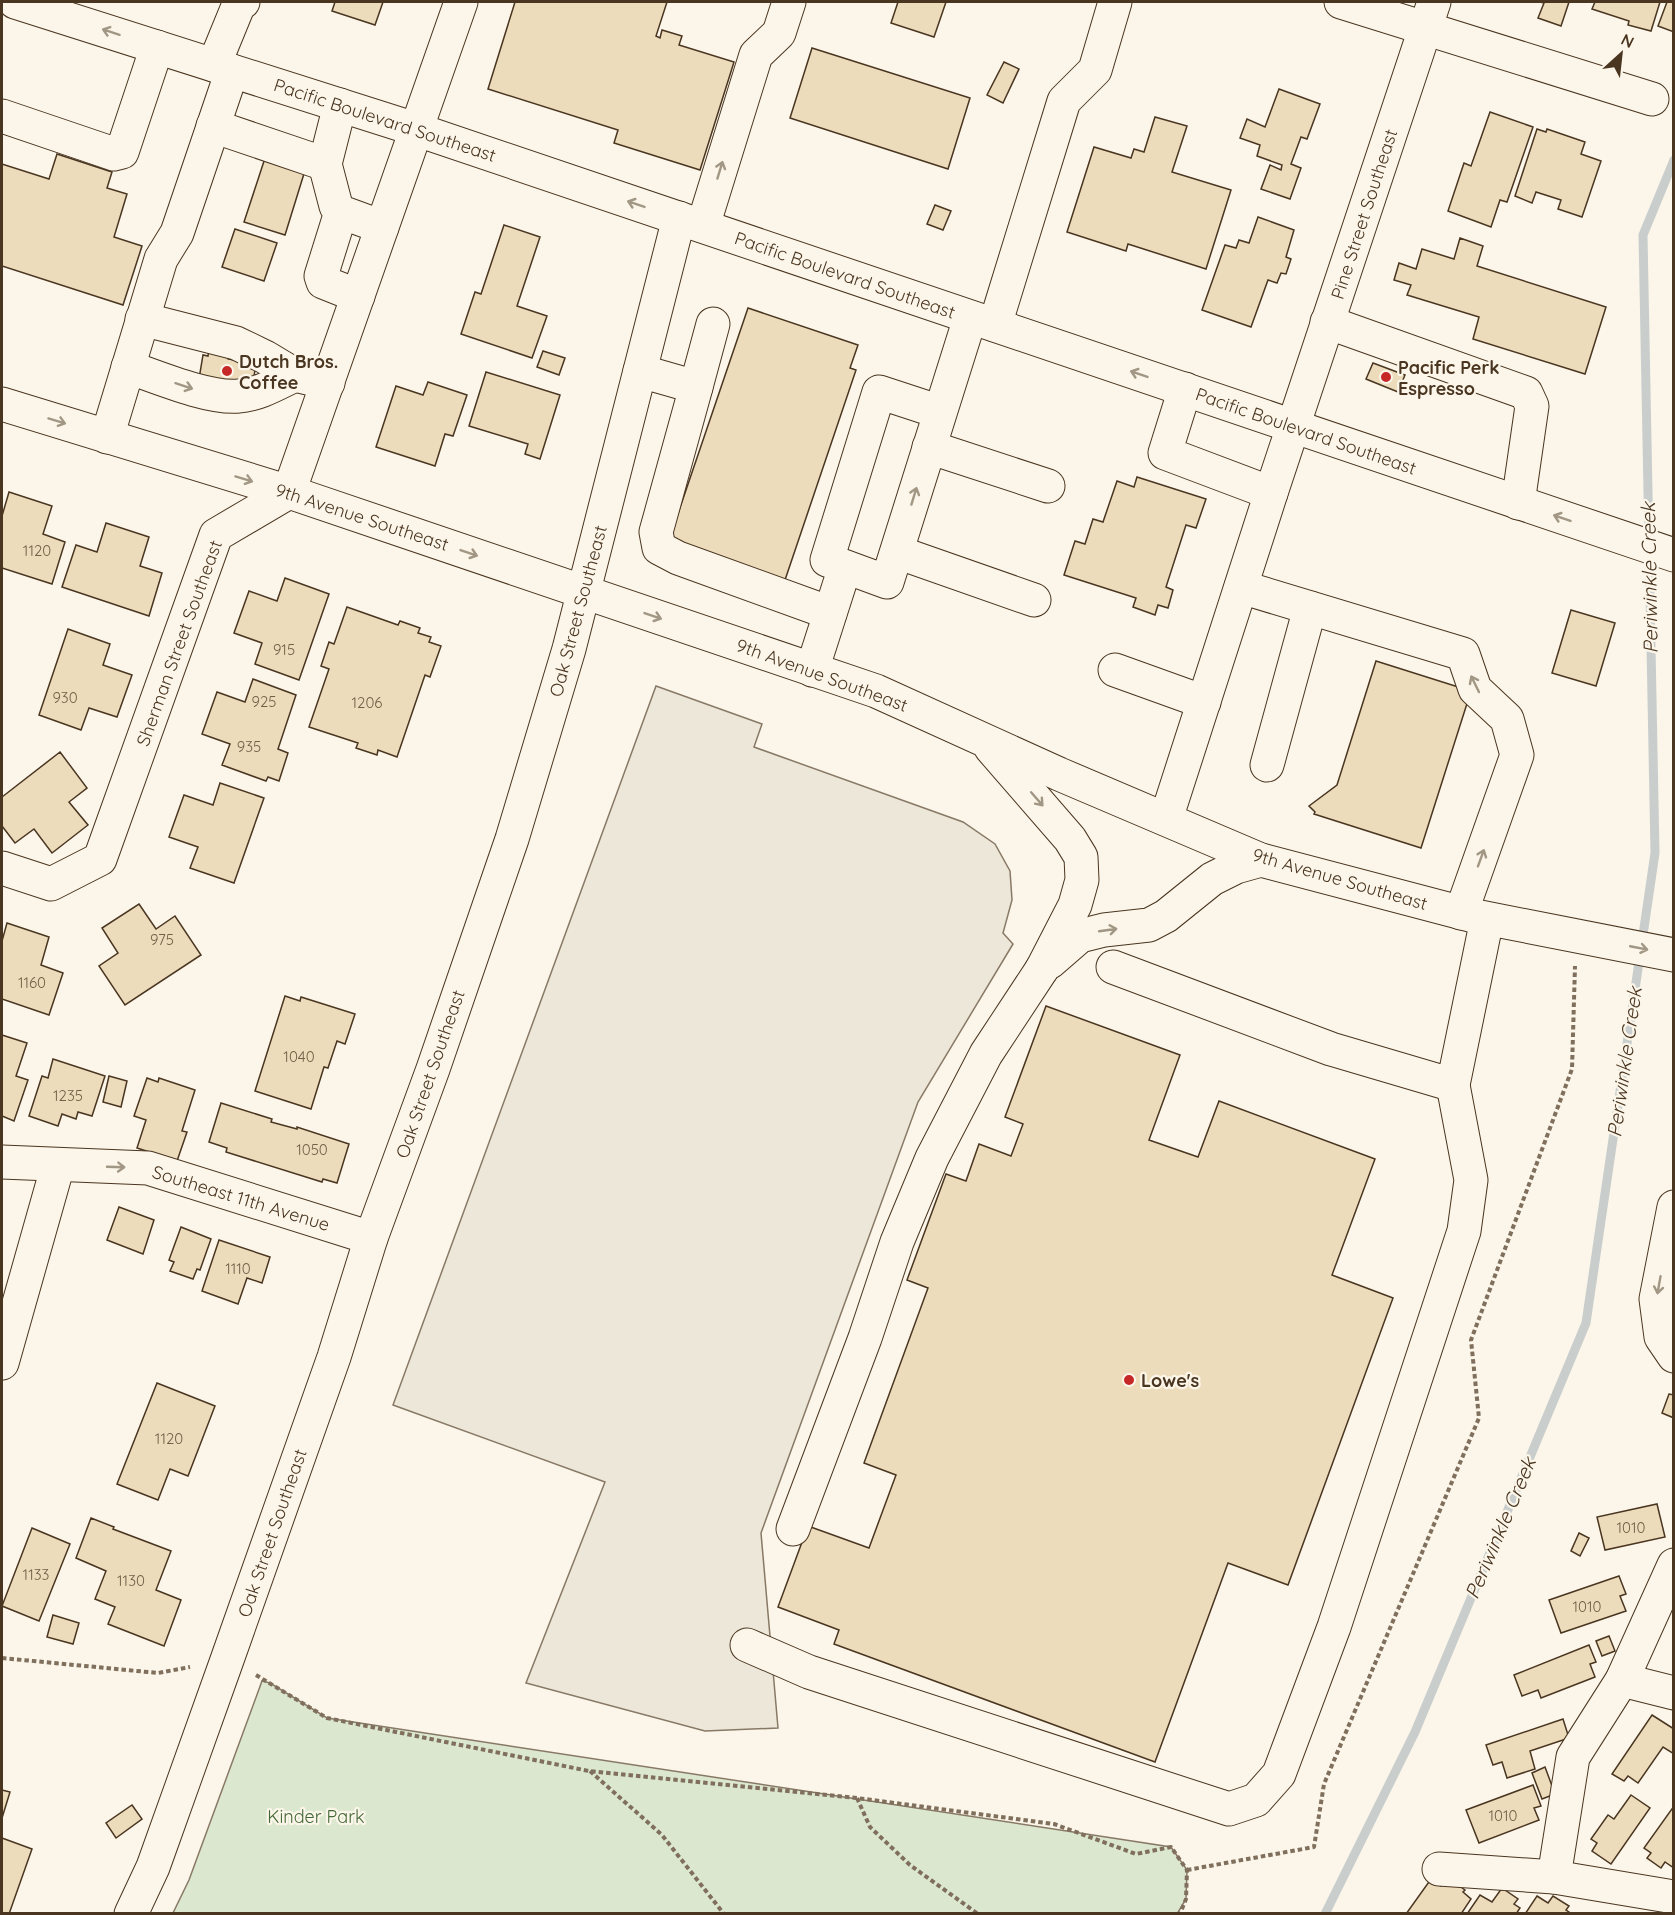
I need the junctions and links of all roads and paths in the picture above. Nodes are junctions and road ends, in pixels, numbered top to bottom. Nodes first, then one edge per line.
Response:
1 (241, 2) edge
2 (460, 2) edge
3 (789, 2) edge
4 (1115, 2) edge
5 (1341, 2) edge
6 (26, 4) edge
7 (1430, 15) edge
8 (157, 47) junction
9 (223, 68) junction
10 (1652, 99) dead end
11 (340, 105) junction
12 (2, 116) edge
13 (213, 126) junction
14 (415, 129) junction
15 (325, 164) junction
16 (340, 212) junction
17 (691, 222) junction
18 (381, 227) junction
19 (358, 296) junction
20 (142, 319) junction
21 (982, 321) junction
22 (1327, 322) junction
23 (713, 324) dead end
24 (128, 367) junction
25 (640, 371) junction
26 (295, 375) junction
27 (327, 383) junction
28 (696, 387) junction
29 (1185, 389) junction
30 (2, 404) edge
31 (940, 412) junction
32 (1293, 426) junction
33 (107, 437) junction
34 (929, 447) junction
35 (1048, 486) dead end
36 (289, 492) junction
37 (1270, 493) junction
38 (1518, 503) junction
39 (897, 552) junction
40 (1674, 555) edge
41 (845, 567) junction
42 (1241, 587) junction
43 (584, 593) junction
44 (1034, 600) dead end
45 (1310, 608) junction
46 (831, 613) junction
47 (812, 670) junction
48 (1115, 670) dead end
49 (1204, 702) junction
50 (984, 740) junction
51 (1267, 765) dead end
52 (1166, 819) junction
53 (1261, 860) junction
54 (2, 868) edge
55 (1474, 916) junction
56 (1592, 939) junction
57 (1674, 955) edge
58 (1113, 967) dead end
59 (1042, 969) junction
60 (1452, 1085) junction
61 (2, 1162) edge
62 (58, 1165) junction
63 (1674, 1207) edge
64 (371, 1238) junction
65 (1674, 1356) edge
66 (2, 1363) edge
67 (793, 1528) dead end
68 (1674, 1565) edge
69 (747, 1645) dead end
70 (2, 1658) edge
71 (227, 1660) junction
72 (1622, 1680) junction
73 (1674, 1693) edge
74 (589, 1771) junction
75 (856, 1798) junction
76 (1439, 1869) dead end
77 (1186, 1870) junction
78 (1554, 1877) junction
79 (1674, 1898) edge
80 (131, 1914) edge
81 (724, 1914) edge
82 (978, 1914) edge
83 (1180, 1914) edge

1 - 9 main road
2 - 14 main road
17 -> 3 main road, Oak Street Southeast
4 - 21 main road
5 - 7 main road
8 -> 6 main road, Pacific Boulevard Southeast
7 - 10 main road
7 - 22 main road, Pine Street Southeast
8 - 9 main road, Pacific Boulevard Southeast
8 - 12 main road
9 - 11 main road, Pacific Boulevard Southeast
9 - 13 main road
11 - 14 main road, Pacific Boulevard Southeast
11 - 15 main road
13 - 15 main road
13 - 20 main road
17 -> 14 main road, Pacific Boulevard Southeast
14 - 18 main road
15 - 16 main road
16 - 18 main road
16 - 19 main road
17 - 21 main road, Pacific Boulevard Southeast
17 - 25 main road, Oak Street Southeast
18 - 19 main road
19 - 27 main road
20 - 24 main road
20 - 26 main road
29 -> 21 main road, Pacific Boulevard Southeast
21 - 31 main road
22 - 32 main road, Pine Street Southeast
22 - 38 main road
23 - 28 main road
24 -> 26 main road
24 - 33 main road
25 - 28 main road
25 - 43 main road, Oak Street Southeast
26 - 27 main road
27 - 36 main road
28 - 46 main road
29 - 32 main road, Pacific Boulevard Southeast
29 - 37 main road
30 -> 33 main road, 9th Avenue Southeast
31 - 34 main road
31 - 41 main road
32 - 37 main road, Pine Street Southeast
32 - 38 main road, Pacific Boulevard Southeast
33 -> 36 main road, 9th Avenue Southeast
34 - 35 main road
39 -> 34 main road
36 -> 43 main road, 9th Avenue Southeast
36 - 54 main road, Sherman Street Southeast
37 - 42 main road, Pine Street Southeast
40 -> 38 main road, Pacific Boulevard Southeast
39 - 41 main road
39 - 44 main road
41 - 46 main road
42 - 45 main road
42 - 49 main road, Pine Street Southeast
43 -> 47 main road, 9th Avenue Southeast
43 - 64 main road, Oak Street Southeast
45 - 51 main road
55 -> 45 main road
46 - 47 main road
47 - 50 main road, 9th Avenue Southeast
48 - 49 main road
49 - 52 main road, Pine Street Southeast
50 - 52 main road, 9th Avenue Southeast
50 -> 59 main road
52 - 53 main road, 9th Avenue Southeast
53 - 55 main road, 9th Avenue Southeast
59 -> 53 main road
55 - 56 main road, 9th Avenue Southeast
55 - 60 main road
56 -> 57 main road, 9th Avenue Southeast
56 - 77 path
58 - 60 main road
59 - 67 main road
60 - 69 main road
61 - 62 main road, Southeast 11th Avenue
62 -> 64 main road, Southeast 11th Avenue
62 - 66 main road
63 -> 65 main road
64 - 71 main road, Oak Street Southeast
68 - 72 main road
70 - 71 path
71 - 74 path
71 - 80 main road, Oak Street Southeast
72 - 73 main road
72 - 78 main road
74 - 75 path
74 - 81 path
75 - 77 path
75 - 82 path
76 - 78 main road
77 - 83 path
78 - 79 main road

